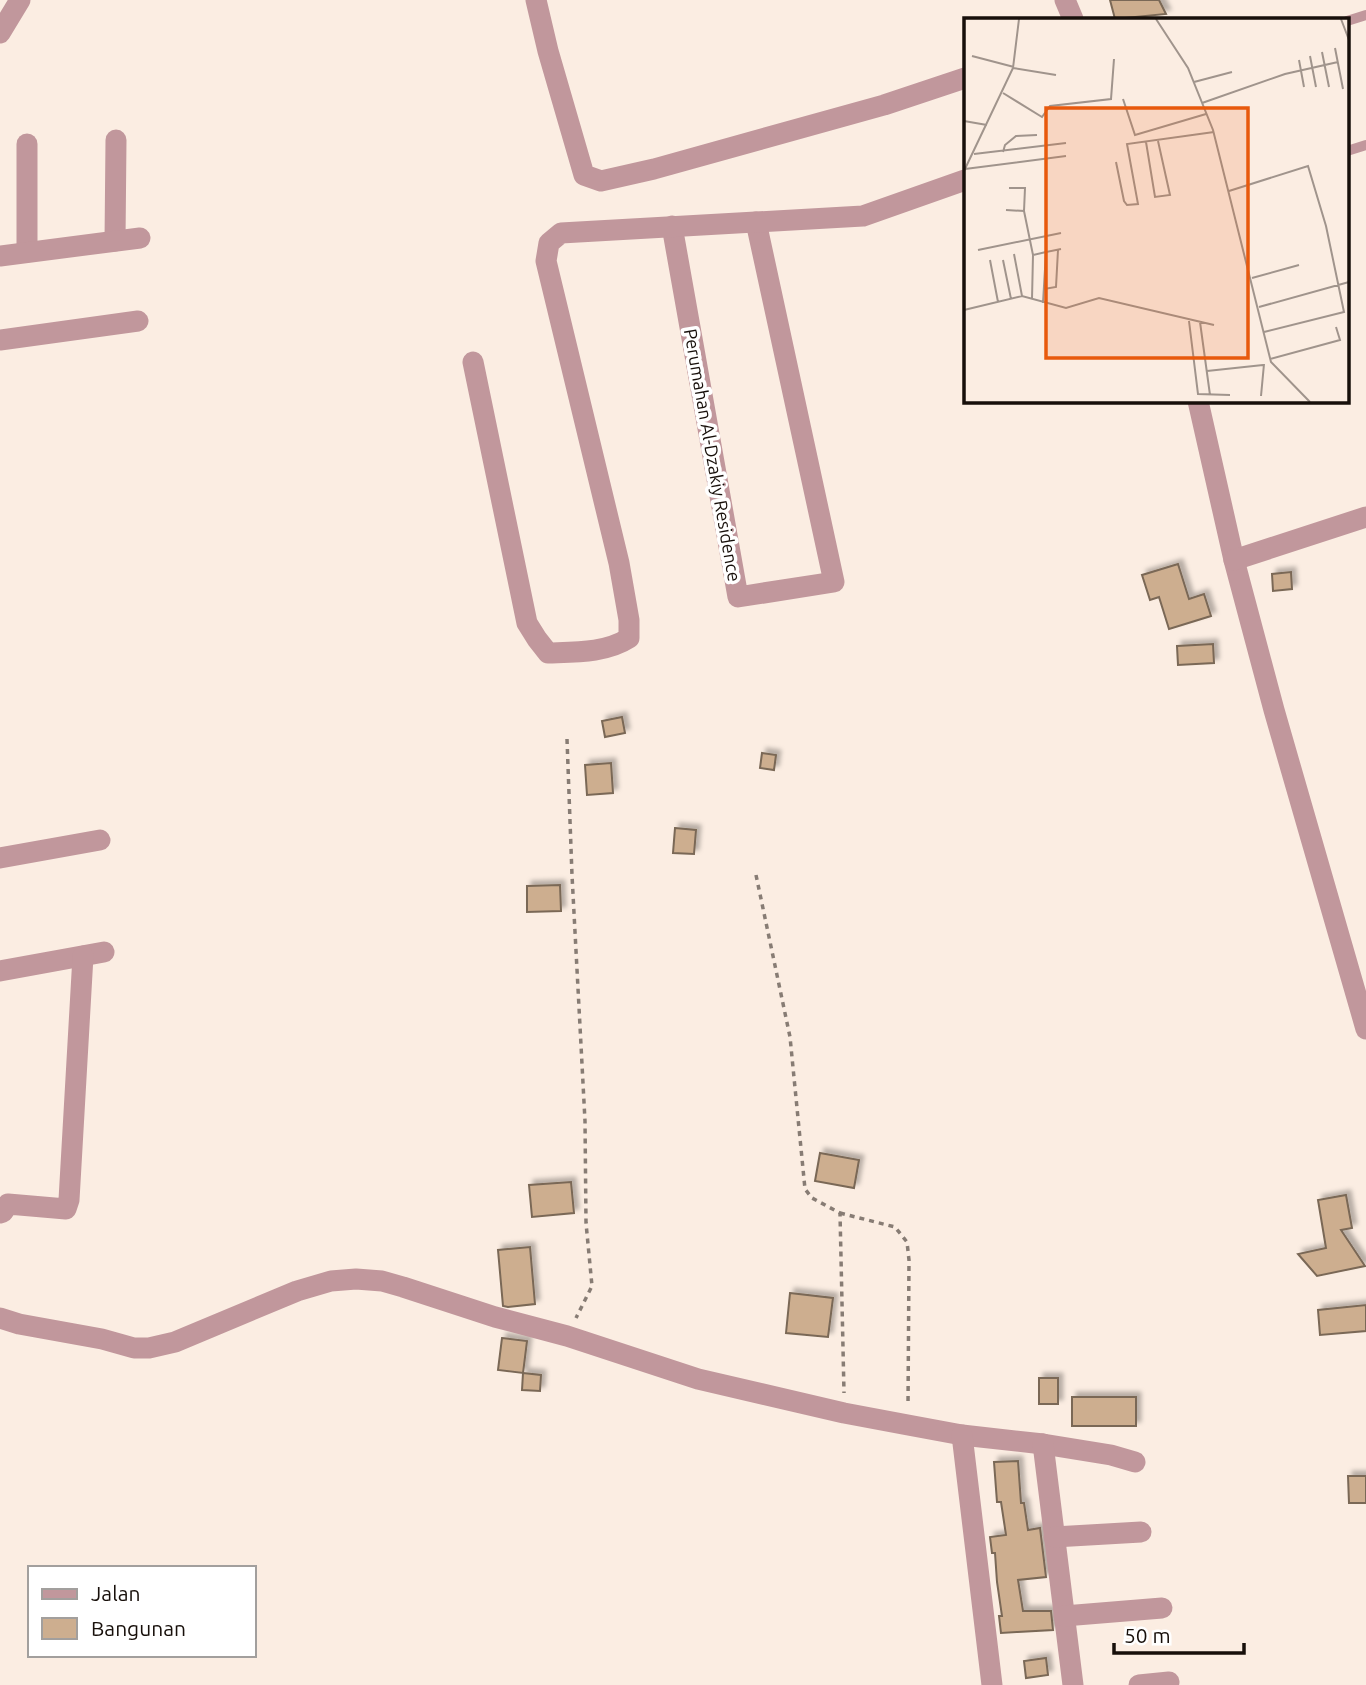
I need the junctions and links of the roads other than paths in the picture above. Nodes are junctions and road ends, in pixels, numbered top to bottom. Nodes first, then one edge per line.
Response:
1 (20, 0) edge
2 (536, 0) edge
3 (1065, 0) edge
4 (1366, 15) edge
5 (1073, 18) edge
6 (1348, 21) edge
7 (0, 33) edge
8 (964, 78) edge
9 (116, 140) dead end
10 (27, 144) dead end
11 (1366, 145) edge
12 (1348, 152) edge
13 (964, 180) edge
14 (756, 222) junction
15 (672, 226) junction
16 (140, 238) dead end
17 (115, 241) junction
18 (27, 252) junction
19 (0, 256) edge
20 (138, 321) dead end
21 (0, 340) edge
22 (473, 362) dead end
23 (1198, 402) edge
24 (1366, 517) edge
25 (1234, 560) junction
26 (100, 840) dead end
27 (0, 858) edge
28 (0, 971) edge
29 (1366, 1029) edge
30 (0, 1213) edge
31 (0, 1318) edge
32 (962, 1435) junction
33 (1042, 1444) junction
34 (1135, 1462) dead end
35 (1141, 1532) dead end
36 (1054, 1537) junction
37 (1162, 1608) dead end
38 (1064, 1616) junction
39 (1169, 1682) dead end
40 (992, 1685) edge
41 (1073, 1685) edge
42 (1139, 1685) edge

1 - 7 street
2 - 8 street
3 - 5 street
4 - 6 lane
9 - 17 street
10 - 18 street
11 - 12 lane
13 - 14 street
14 - 15 street
14 - 15 street, Perumahan Al-Dzakiy Residence
15 - 22 street
16 - 17 street
17 - 18 street
18 - 19 street
20 - 21 street
23 - 25 street
24 - 25 street
25 - 29 street
26 - 27 street
28 - 30 street
31 - 32 street
32 - 33 street
32 - 40 street
33 - 34 street
33 - 36 street
35 - 36 street
36 - 38 street
37 - 38 street
38 - 41 street
39 - 42 street

